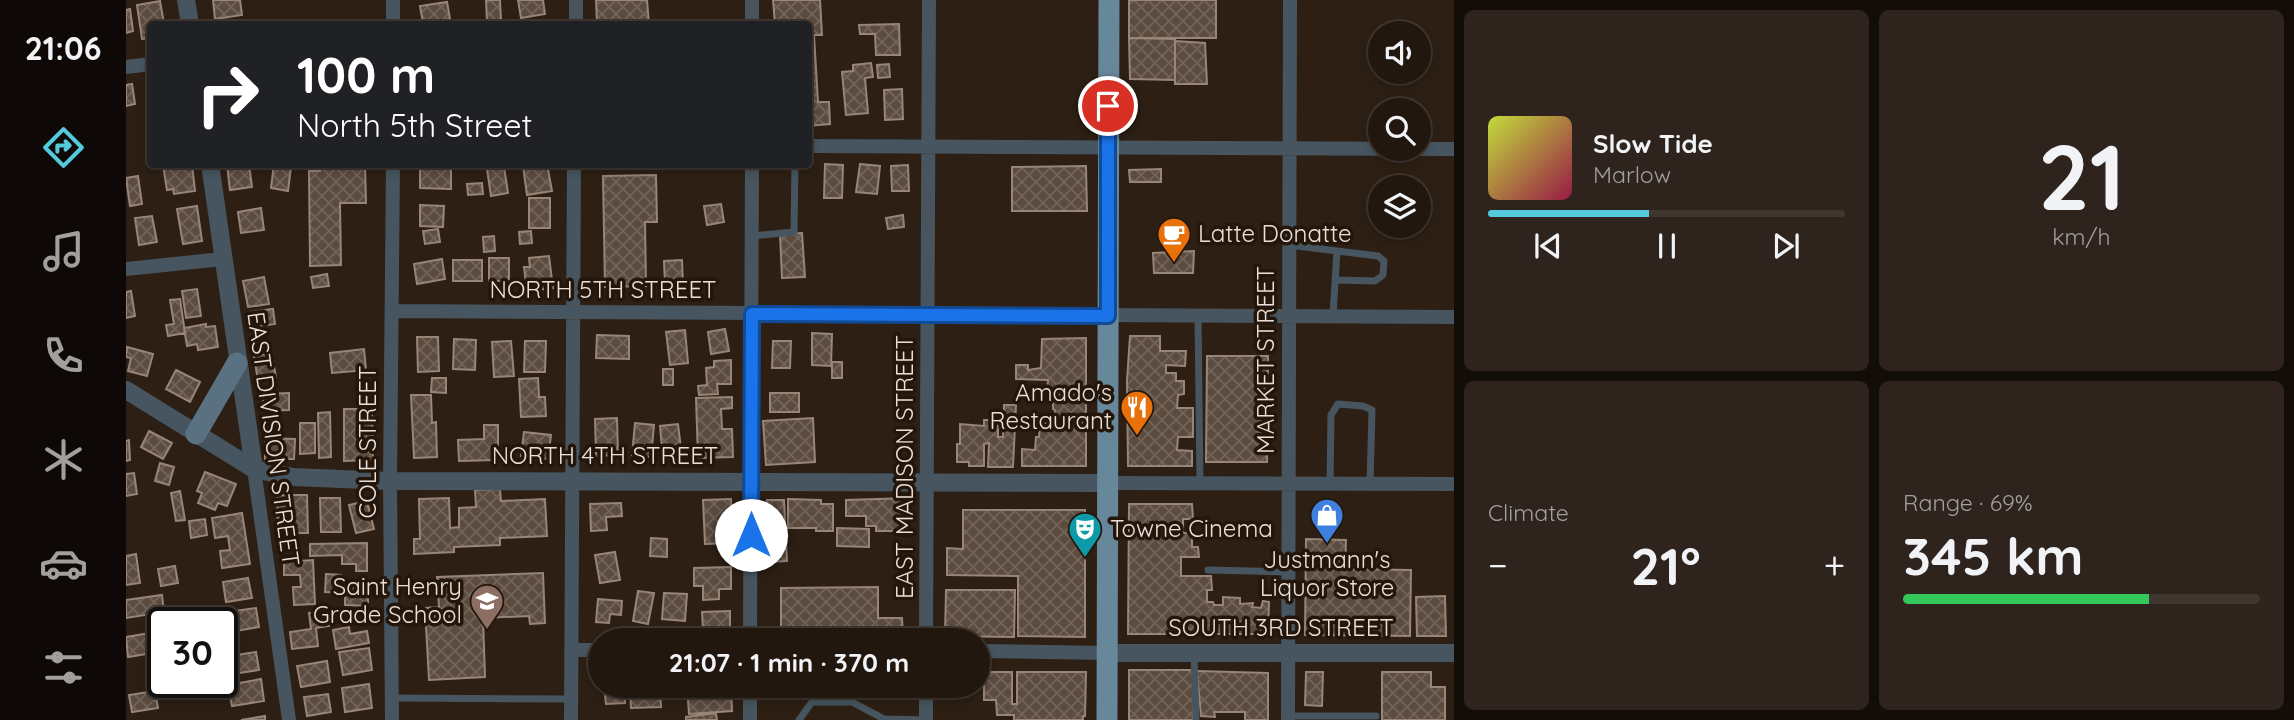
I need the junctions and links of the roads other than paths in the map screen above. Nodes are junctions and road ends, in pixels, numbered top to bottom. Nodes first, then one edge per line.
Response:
1 (186, 0) edge
2 (393, 0) edge
3 (576, 0) edge
4 (752, 0) edge
5 (929, 0) edge
6 (1109, 0) edge
7 (1290, 0) edge
8 (190, 21) edge
9 (393, 21) edge
10 (576, 21) edge
11 (752, 21) edge
12 (147, 64) edge
13 (126, 67) edge
14 (812, 146) edge
15 (930, 146) junction
16 (1108, 149) junction
17 (1290, 149) junction
18 (1454, 149) edge
19 (211, 168) edge
20 (393, 168) edge
21 (574, 168) edge
22 (752, 168) edge
23 (795, 168) edge
24 (751, 236) junction
25 (1289, 244) junction
26 (1337, 251) junction
27 (222, 259) junction
28 (126, 269) edge
29 (1335, 280) junction
30 (393, 312) junction
31 (573, 313) junction
32 (929, 313) junction
33 (752, 314) junction
34 (1108, 316) junction
35 (1198, 316) junction
36 (1289, 316) junction
37 (1333, 316) junction
38 (1454, 317) edge
39 (237, 363) junction
40 (126, 390) edge
41 (195, 434) junction
42 (254, 469) junction
43 (572, 480) junction
44 (390, 481) junction
45 (751, 482) junction
46 (1107, 483) junction
47 (928, 484) junction
48 (1200, 484) junction
49 (1289, 484) junction
50 (1330, 484) junction
51 (1370, 484) junction
52 (1454, 484) edge
53 (1208, 570) dead end
54 (1288, 572) junction
55 (750, 628) edge
56 (926, 628) edge
57 (571, 650) junction
58 (588, 650) edge
59 (990, 651) edge
60 (1289, 651) junction
61 (1194, 652) junction
62 (1107, 653) junction
63 (1454, 653) edge
64 (392, 698) junction
65 (750, 698) edge
66 (926, 698) edge
67 (571, 699) junction
68 (1376, 716) dead end
69 (1288, 718) edge
70 (289, 720) edge
71 (392, 720) edge
72 (571, 720) edge
73 (750, 720) edge
74 (799, 720) edge
75 (926, 720) edge
76 (1107, 720) edge
77 (1196, 720) edge

1 - 8 street
2 - 9 street
3 - 10 street
4 - 11 street
5 - 15 street, EAST MADISON STREET
6 - 16 main road
7 - 17 street, MARKET STREET
12 - 13 street
14 - 15 street
15 - 16 street
15 - 32 street, EAST MADISON STREET
16 - 17 street
16 - 34 main road
17 - 18 street
17 - 25 street, MARKET STREET
19 - 27 street, EAST DIVISION STREET
20 - 30 street, COLE STREET
21 - 31 street
22 - 24 street
23 - 24 lane
24 - 33 street
25 - 26 lane
25 - 36 street, MARKET STREET
26 - 29 lane
26 - 29 lane
27 - 28 street
27 - 39 street, EAST DIVISION STREET
29 - 37 lane
30 - 31 street, NORTH 5TH STREET
30 - 44 street, COLE STREET
31 - 33 street, NORTH 5TH STREET
31 - 43 street
32 - 33 street, NORTH 5TH STREET
32 - 34 street, NORTH 5TH STREET
32 - 47 street, EAST MADISON STREET
33 - 45 street
34 - 35 street, NORTH 5TH STREET
34 - 46 main road
35 - 36 street, NORTH 5TH STREET
35 - 48 lane
36 - 37 street, NORTH 5TH STREET
36 - 49 street, MARKET STREET
37 - 38 street, NORTH 5TH STREET
39 - 41 main road
39 - 42 street, EAST DIVISION STREET
40 - 41 street, NORTH 4TH STREET
41 - 42 street, NORTH 4TH STREET
42 - 44 street, NORTH 4TH STREET
42 - 70 street, EAST DIVISION STREET
43 - 44 street, NORTH 4TH STREET
43 - 45 street, NORTH 4TH STREET
43 - 57 street
44 - 64 street, COLE STREET
45 - 47 street, NORTH 4TH STREET
45 - 55 street
46 - 47 street, NORTH 4TH STREET
46 - 48 street
46 - 62 main road
47 - 56 street, EAST MADISON STREET
48 - 49 street
49 - 50 street
49 - 54 street, MARKET STREET
50 - 51 street
50 - 51 lane
51 - 52 street
53 - 54 lane
54 - 60 street, MARKET STREET
57 - 58 street
57 - 67 street
59 - 62 street
60 - 61 street, SOUTH 3RD STREET
60 - 63 street, SOUTH 3RD STREET
60 - 69 street, MARKET STREET
61 - 62 street, SOUTH 3RD STREET
61 - 77 lane
62 - 76 main road
64 - 67 lane
64 - 71 street, COLE STREET
65 - 73 street
66 - 75 street
67 - 72 street
68 - 69 lane
74 - 75 lane

